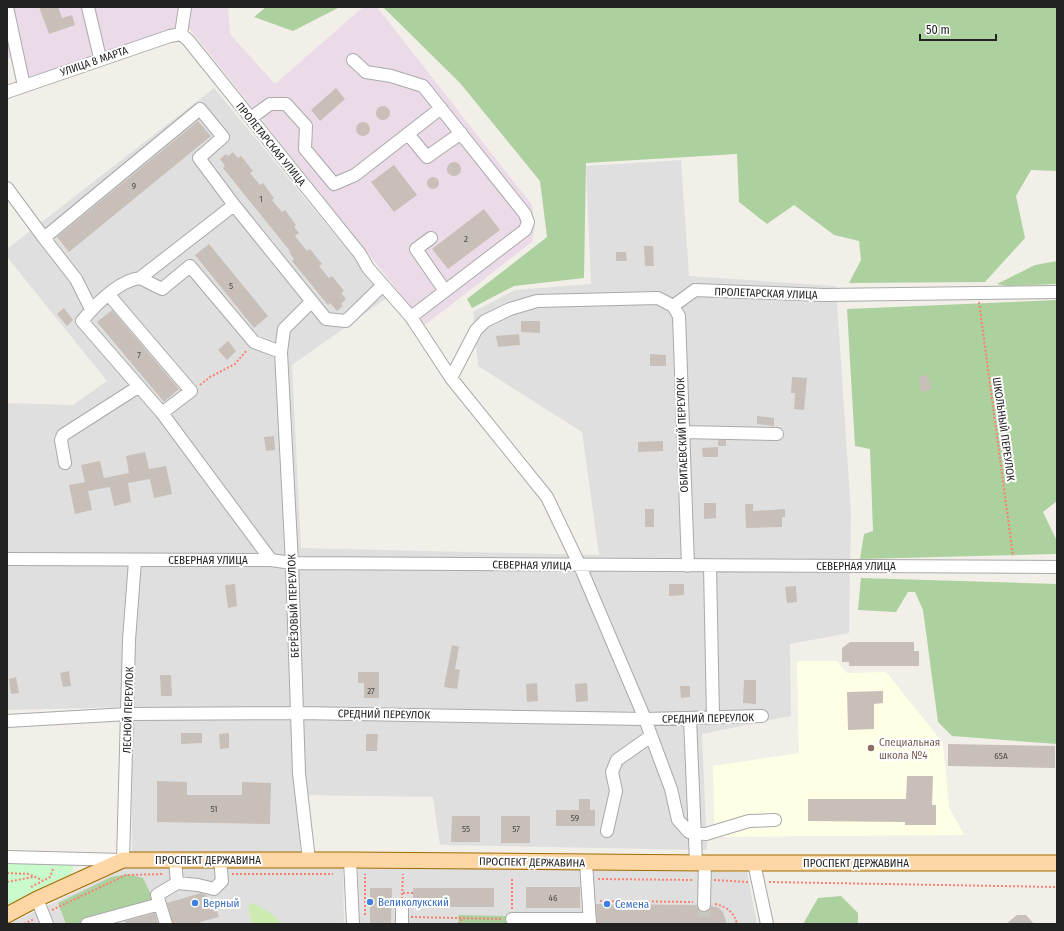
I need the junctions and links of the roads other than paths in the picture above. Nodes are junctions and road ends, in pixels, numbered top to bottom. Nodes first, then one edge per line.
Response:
1 (7, 7) edge
2 (88, 7) edge
3 (185, 7) edge
4 (181, 34) junction
5 (100, 58) junction
6 (353, 60) dead end
7 (24, 86) junction
8 (7, 92) edge
9 (441, 108) junction
10 (250, 118) junction
11 (461, 133) junction
12 (408, 134) junction
13 (7, 188) edge
14 (234, 205) junction
15 (44, 238) junction
16 (431, 238) dead end
17 (140, 278) junction
18 (383, 285) junction
19 (445, 291) junction
20 (1057, 292) edge
21 (109, 295) junction
22 (311, 302) junction
23 (673, 306) junction
24 (91, 309) junction
25 (411, 317) junction
26 (281, 352) junction
27 (451, 378) junction
28 (138, 386) junction
29 (162, 413) junction
30 (682, 432) junction
31 (777, 434) dead end
32 (65, 463) dead end
33 (7, 559) edge
34 (271, 560) junction
35 (135, 561) junction
36 (292, 563) junction
37 (580, 566) junction
38 (688, 566) junction
39 (710, 566) junction
40 (1057, 567) edge
41 (298, 713) junction
42 (128, 714) junction
43 (762, 716) dead end
44 (713, 717) junction
45 (690, 718) junction
46 (645, 719) junction
47 (7, 721) edge
48 (651, 736) junction
49 (776, 820) dead end
50 (607, 831) dead end
51 (695, 834) junction
52 (7, 857) edge
53 (123, 860) junction
54 (309, 860) junction
55 (350, 860) junction
56 (586, 862) junction
57 (701, 863) junction
58 (754, 863) junction
59 (1057, 863) edge
60 (221, 867) junction
61 (176, 872) junction
62 (31, 895) junction
63 (160, 904) junction
64 (704, 904) tunnel mouth
65 (7, 915) edge
66 (46, 919) edge
67 (512, 919) road end
68 (590, 921) edge
69 (87, 924) edge
70 (166, 924) edge
71 (353, 924) edge
72 (766, 924) edge

1 - 7 street
2 - 5 street
3 - 4 street
4 - 5 street, УЛИЦА 8 МАРТА
4 - 10 street, ПРОЛЕТАРСКАЯ УЛИЦА
5 - 7 street, УЛИЦА 8 МАРТА
6 - 9 street
7 - 8 street, УЛИЦА 8 МАРТА
9 - 11 street
9 - 12 street
10 - 12 street
10 - 18 street, ПРОЛЕТАРСКАЯ УЛИЦА
11 - 12 street
11 - 19 street
13 - 15 street
14 - 15 street
14 - 17 street
14 - 22 street
15 - 24 street
16 - 19 street
17 - 21 street
17 - 26 street
18 - 22 street
18 - 25 street, ПРОЛЕТАРСКАЯ УЛИЦА
19 - 25 street
20 - 23 street, ПРОЛЕТАРСКАЯ УЛИЦА
21 - 24 street
21 - 29 street
22 - 26 street, БЕРЁЗОВЫЙ ПЕРЕУЛОК
23 - 27 street
23 - 30 street, ОБИТАЕВСКИЙ ПЕРЕУЛОК
24 - 28 street
25 - 27 street, ПРОЛЕТАРСКАЯ УЛИЦА
26 - 36 street, БЕРЁЗОВЫЙ ПЕРЕУЛОК
27 - 37 street, ПРОЛЕТАРСКАЯ УЛИЦА
28 - 29 street
28 - 32 street
29 - 34 street
30 - 31 street
30 - 38 street, ОБИТАЕВСКИЙ ПЕРЕУЛОК
33 - 35 street, СЕВЕРНАЯ УЛИЦА
34 - 35 street, СЕВЕРНАЯ УЛИЦА
34 - 36 street, СЕВЕРНАЯ УЛИЦА
35 - 42 street, ЛЕСНОЙ ПЕРЕУЛОК
36 - 37 street, СЕВЕРНАЯ УЛИЦА
36 - 41 street, БЕРЁЗОВЫЙ ПЕРЕУЛОК
37 - 38 street, СЕВЕРНАЯ УЛИЦА
37 - 46 street, ПРОЛЕТАРСКАЯ УЛИЦА
38 - 39 street, СЕВЕРНАЯ УЛИЦА
39 - 40 street, СЕВЕРНАЯ УЛИЦА
39 - 44 street
41 - 42 street, СРЕДНИЙ ПЕРЕУЛОК
41 - 46 street, СРЕДНИЙ ПЕРЕУЛОК
41 - 54 street, БЕРЁЗОВЫЙ ПЕРЕУЛОК
42 - 47 street, СРЕДНИЙ ПЕРЕУЛОК
42 - 53 street, ЛЕСНОЙ ПЕРЕУЛОК
43 - 44 street, СРЕДНИЙ ПЕРЕУЛОК
44 - 45 street, СРЕДНИЙ ПЕРЕУЛОК
45 - 46 street, СРЕДНИЙ ПЕРЕУЛОК
45 - 51 street
46 - 48 street, ПРОЛЕТАРСКАЯ УЛИЦА
48 - 50 street
48 - 51 street, ПРОЛЕТАРСКАЯ УЛИЦА
49 - 51 street
51 - 57 street
52 - 53 street, ПРОСПЕКТ ДЕРЖАВИНА
53 - 61 main road, ПРОСПЕКТ ДЕРЖАВИНА
53 - 62 main road
54 - 55 main road, ПРОСПЕКТ ДЕРЖАВИНА
54 - 60 main road, ПРОСПЕКТ ДЕРЖАВИНА
55 - 56 main road, ПРОСПЕКТ ДЕРЖАВИНА
55 - 71 street
56 - 57 main road, ПРОСПЕКТ ДЕРЖАВИНА
56 - 68 street
57 - 58 main road, ПРОСПЕКТ ДЕРЖАВИНА
57 - 64 street
58 - 59 main road, ПРОСПЕКТ ДЕРЖАВИНА
58 - 72 street
60 - 61 main road, ПРОСПЕКТ ДЕРЖАВИНА
60 - 61 street
61 - 63 street
62 - 65 main road
62 - 66 street
63 - 69 street
63 - 70 street
67 - 68 street

